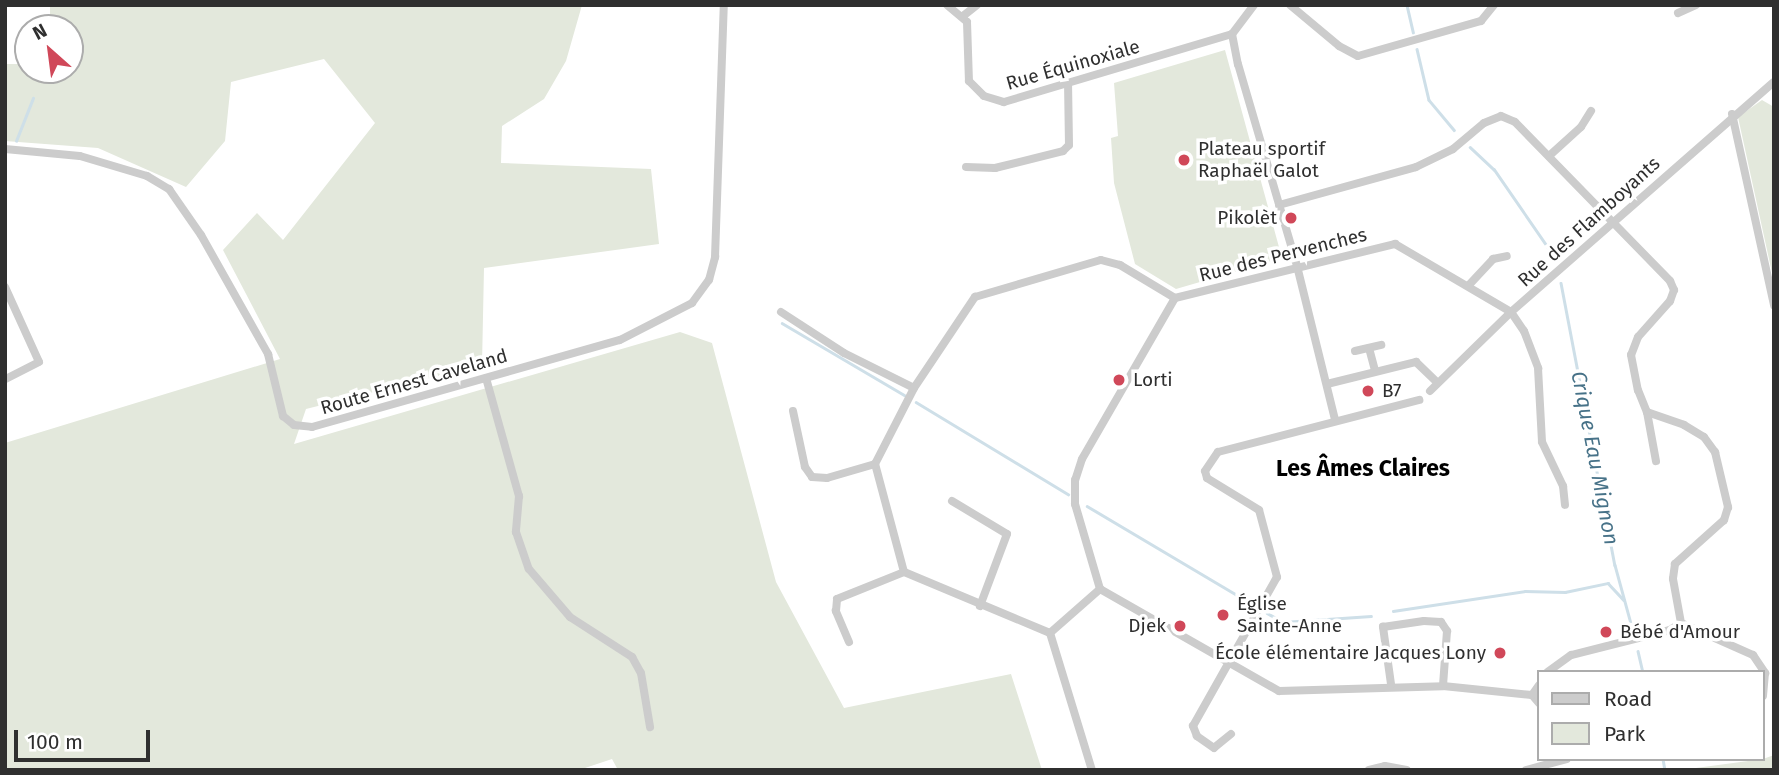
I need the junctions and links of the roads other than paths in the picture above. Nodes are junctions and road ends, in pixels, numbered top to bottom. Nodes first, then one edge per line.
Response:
1 (724, 5) edge
2 (947, 5) edge
3 (977, 5) edge
4 (1254, 5) edge
5 (1290, 5) edge
6 (1494, 5) edge
7 (1696, 5) edge
8 (1678, 13) dead end
9 (963, 16) junction
10 (1232, 34) junction
11 (1774, 82) edge
12 (1068, 84) junction
13 (1591, 111) dead end
14 (1732, 114) junction
15 (5, 149) edge
16 (1549, 156) junction
17 (966, 167) dead end
18 (1279, 205) junction
19 (1615, 223) junction
20 (1507, 256) dead end
21 (1297, 266) junction
22 (1468, 286) junction
23 (5, 287) edge
24 (1175, 298) junction
25 (1774, 305) edge
26 (780, 312) dead end
27 (1511, 312) junction
28 (1381, 345) dead end
29 (1368, 348) junction
30 (1355, 351) dead end
31 (1375, 371) junction
32 (486, 378) junction
33 (5, 379) edge
34 (1437, 382) junction
35 (1327, 384) junction
36 (914, 388) junction
37 (1430, 391) dead end
38 (1419, 400) dead end
39 (793, 411) dead end
40 (1647, 412) junction
41 (1335, 420) junction
42 (1656, 461) dead end
43 (875, 464) junction
44 (952, 501) dead end
45 (1565, 505) dead end
46 (904, 572) junction
47 (1100, 589) junction
48 (980, 606) junction
49 (1681, 623) junction
50 (1050, 634) junction
51 (849, 642) dead end
52 (1229, 664) junction
53 (1551, 670) edge
54 (1763, 670) edge
55 (1391, 684) junction
56 (1443, 686) junction
57 (1538, 686) edge
58 (1532, 695) junction
59 (1538, 702) edge
60 (650, 727) dead end
61 (1231, 734) dead end
62 (1561, 763) edge
63 (1092, 770) edge
64 (1369, 770) edge
65 (1407, 770) edge
66 (1526, 770) edge

1 - 32 street, Route Ernest Caveland
2 - 9 street
3 - 9 street
4 - 10 street
5 - 6 street
7 - 8 street
9 - 12 street, Rue Équinoxiale
10 - 12 street, Rue Équinoxiale
10 - 18 street
11 - 14 street, Rue des Flamboyants
12 - 17 street
13 - 16 street
14 - 19 street, Rue des Flamboyants
14 - 25 street
15 - 32 street, Route Ernest Caveland
16 - 18 street
16 - 19 street
18 - 21 street
19 - 27 street, Rue des Flamboyants
19 - 40 street
20 - 22 street
21 - 22 street, Rue des Pervenches
21 - 24 street, Rue des Pervenches
21 - 35 street
22 - 27 street, Rue des Pervenches
23 - 33 street
24 - 36 street
24 - 47 street
26 - 36 street
27 - 34 street, Rue des Flamboyants
27 - 45 street
28 - 29 street
29 - 30 street
29 - 31 street
31 - 34 street
31 - 35 street
32 - 60 street
34 - 37 street, Rue des Flamboyants
35 - 41 street
36 - 43 street
38 - 41 street
39 - 43 street
40 - 42 street
40 - 49 street
41 - 52 street
43 - 46 street
44 - 48 street
46 - 48 street
46 - 51 street
47 - 50 street
47 - 52 street
48 - 50 street
49 - 53 street
49 - 54 street
50 - 63 street
52 - 55 street
52 - 61 street
55 - 56 street
55 - 56 street
56 - 58 street
57 - 58 street
58 - 59 street
62 - 66 street
64 - 65 street

